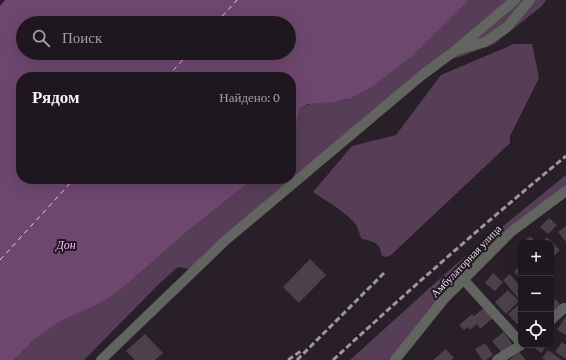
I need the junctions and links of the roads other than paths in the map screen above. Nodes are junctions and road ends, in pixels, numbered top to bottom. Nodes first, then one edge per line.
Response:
1 (515, 0) edge
2 (530, 0) edge
3 (456, 50) junction
4 (296, 181) edge
5 (293, 184) edge
6 (566, 191) edge
7 (464, 280) junction
8 (564, 308) dead end
9 (554, 317) edge
10 (518, 341) edge
11 (518, 346) edge
12 (101, 360) edge
13 (395, 360) edge
14 (498, 360) edge

1 - 3 street
2 - 3 street
3 - 4 street
5 - 12 street
6 - 7 street, Амбулаторная улица
7 - 10 street
7 - 13 street, Амбулаторная улица
8 - 9 street
11 - 14 street

